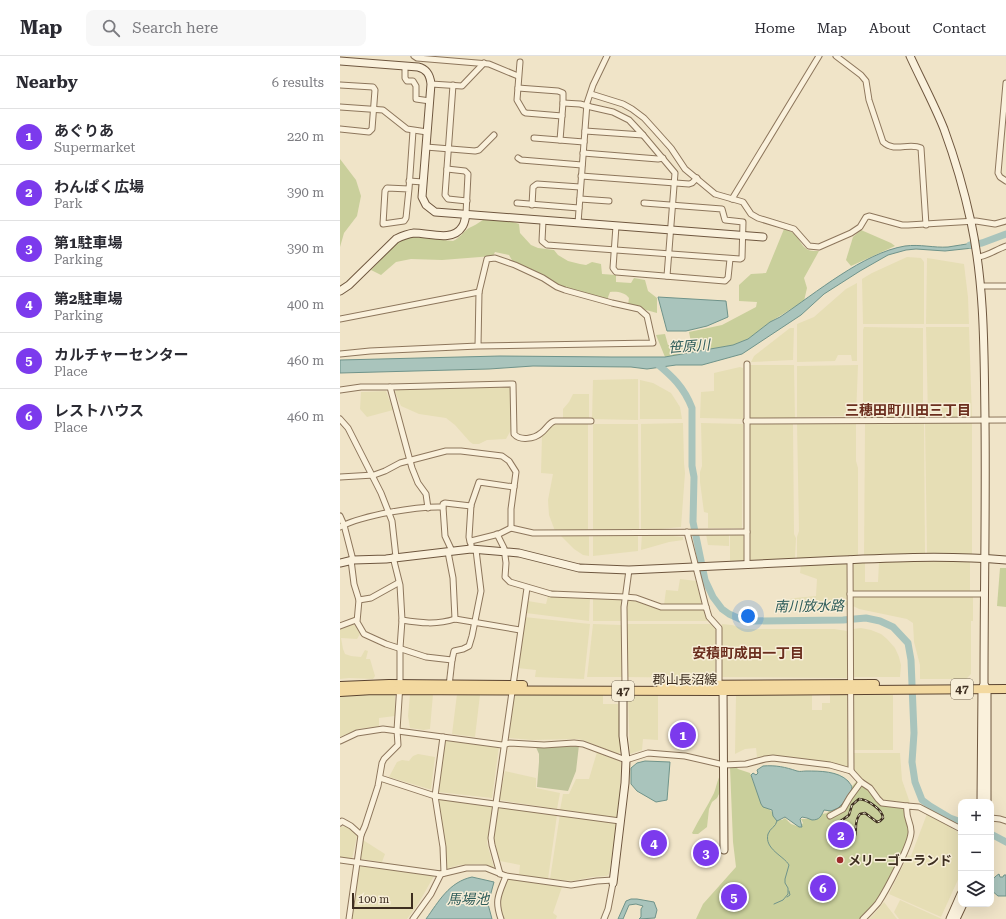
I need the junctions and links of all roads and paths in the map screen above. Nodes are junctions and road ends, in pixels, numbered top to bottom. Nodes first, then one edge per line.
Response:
1 (414, 56) edge
2 (607, 56) edge
3 (819, 56) edge
4 (836, 56) edge
5 (910, 56) edge
6 (440, 58) edge
7 (355, 59) edge
8 (453, 59) edge
9 (340, 61) edge
10 (520, 62) dead end
11 (484, 63) junction
12 (405, 66) junction
13 (518, 76) junction
14 (1006, 83) edge
15 (431, 84) junction
16 (340, 85) edge
17 (453, 86) junction
18 (518, 88) junction
19 (591, 94) junction
20 (430, 101) junction
21 (563, 103) junction
22 (587, 106) junction
23 (340, 107) edge
24 (374, 109) junction
25 (562, 116) junction
26 (340, 130) edge
27 (413, 131) junction
28 (585, 131) junction
29 (427, 132) junction
30 (643, 134) junction
31 (494, 135) dead end
32 (534, 138) dead end
33 (560, 140) junction
34 (584, 142) junction
35 (426, 147) junction
36 (448, 148) junction
37 (583, 154) junction
38 (518, 158) dead end
39 (663, 158) junction
40 (582, 165) junction
41 (447, 169) junction
42 (581, 176) junction
43 (697, 178) junction
44 (409, 181) junction
45 (1006, 181) edge
46 (423, 182) junction
47 (674, 183) junction
48 (580, 187) junction
49 (409, 189) junction
50 (580, 199) junction
51 (732, 199) junction
52 (467, 201) junction
53 (609, 201) dead end
54 (517, 203) dead end
55 (644, 203) dead end
56 (532, 205) junction
57 (673, 205) junction
58 (579, 208) junction
59 (466, 214) junction
60 (543, 221) junction
61 (971, 221) junction
62 (1006, 221) edge
63 (578, 223) junction
64 (926, 225) junction
65 (616, 226) junction
66 (671, 230) junction
67 (743, 235) junction
68 (763, 237) dead end
69 (1006, 246) edge
70 (614, 249) junction
71 (669, 254) junction
72 (977, 257) junction
73 (730, 258) junction
74 (668, 276) junction
75 (981, 286) junction
76 (1006, 286) edge
77 (340, 291) edge
78 (479, 292) junction
79 (340, 319) edge
80 (478, 346) junction
81 (340, 354) edge
82 (747, 364) dead end
83 (390, 387) junction
84 (340, 390) edge
85 (340, 419) edge
86 (985, 420) junction
87 (1006, 420) edge
88 (591, 421) dead end
89 (746, 421) junction
90 (411, 460) junction
91 (372, 475) junction
92 (340, 477) edge
93 (514, 487) junction
94 (471, 506) junction
95 (443, 507) junction
96 (428, 508) junction
97 (388, 513) junction
98 (340, 516) edge
99 (342, 526) edge
100 (511, 528) junction
101 (687, 532) junction
102 (747, 532) junction
103 (498, 534) junction
104 (470, 542) junction
105 (473, 550) junction
106 (450, 551) junction
107 (504, 552) junction
108 (394, 557) junction
109 (984, 558) junction
110 (850, 559) junction
111 (352, 560) junction
112 (1006, 560) edge
113 (340, 563) edge
114 (747, 564) junction
115 (696, 567) junction
116 (629, 570) junction
117 (398, 583) junction
118 (527, 588) junction
119 (850, 594) junction
120 (984, 594) junction
121 (625, 597) junction
122 (359, 600) junction
123 (706, 607) junction
124 (455, 619) junction
125 (356, 620) junction
126 (402, 620) junction
127 (475, 622) junction
128 (340, 626) edge
129 (520, 630) junction
130 (400, 648) junction
131 (452, 660) junction
132 (1006, 684) edge
133 (340, 686) edge
134 (400, 687) junction
135 (624, 687) junction
136 (722, 687) junction
137 (850, 687) junction
138 (448, 688) junction
139 (512, 688) junction
140 (984, 688) junction
141 (1006, 689) edge
142 (340, 692) edge
143 (397, 730) junction
144 (443, 737) junction
145 (340, 741) edge
146 (505, 745) junction
147 (626, 760) junction
148 (724, 765) junction
149 (851, 771) junction
150 (380, 778) junction
151 (861, 782) junction
152 (435, 796) junction
153 (981, 799) edge
154 (987, 799) edge
155 (496, 804) junction
156 (907, 806) junction
157 (830, 816) dead end
158 (994, 818) edge
159 (620, 821) junction
160 (1006, 821) edge
161 (340, 823) edge
162 (958, 827) edge
163 (361, 835) junction
164 (724, 850) dead end
165 (340, 860) edge
166 (357, 863) junction
167 (443, 874) junction
168 (500, 874) junction
169 (506, 876) junction
170 (613, 881) junction
171 (958, 901) edge
172 (962, 907) edge
173 (349, 919) edge
174 (413, 919) edge
175 (501, 919) edge
176 (604, 919) edge
177 (863, 919) edge
178 (950, 919) edge
179 (956, 919) edge

1 - 6 street
2 - 19 street
3 - 51 street
4 - 64 street
5 - 61 street
6 - 8 street
7 - 9 street
7 - 12 street
8 - 11 street
10 - 13 street
11 - 13 street
11 - 17 street
12 - 15 street
12 - 20 street
13 - 18 street
14 - 45 street
15 - 17 street
15 - 20 street
16 - 24 street
17 - 36 street
18 - 21 street
18 - 25 street
19 - 22 street
19 - 43 street
20 - 29 street
21 - 22 street
21 - 25 street
22 - 28 street
22 - 30 street
23 - 24 street
24 - 26 street
24 - 27 street
25 - 33 street
27 - 29 street
27 - 44 street
28 - 30 street
28 - 34 street
29 - 35 street
30 - 39 street
31 - 36 street
32 - 33 street
33 - 34 street
34 - 37 street
35 - 36 street
35 - 46 street
36 - 41 street
37 - 39 street
37 - 40 street
38 - 40 street
39 - 47 street
40 - 42 street
41 - 52 street
41 - 52 street
42 - 47 street
42 - 48 street
43 - 47 street
43 - 51 street
44 - 46 street
44 - 49 street
46 - 59 street
47 - 57 street
48 - 50 street
48 - 56 street
49 - 49 street
50 - 53 street
50 - 58 street
51 - 64 street
52 - 59 street
54 - 56 street
55 - 57 street
56 - 58 street
57 - 66 street
57 - 67 street
58 - 63 street
59 - 60 street
59 - 77 street
60 - 63 street
60 - 70 street
61 - 62 street
61 - 64 street
61 - 72 street
63 - 65 street
65 - 66 street
65 - 70 street
66 - 67 street
66 - 71 street
67 - 68 street
67 - 73 street
69 - 72 street
70 - 71 street
70 - 74 street
71 - 73 street
71 - 74 street
72 - 75 street
73 - 74 street
75 - 76 street
75 - 86 street
78 - 79 street
78 - 80 street
78 - 80 street
80 - 81 street
82 - 89 street
83 - 84 street
83 - 88 street
83 - 90 street
85 - 91 street
86 - 87 street
86 - 89 street
86 - 109 street
89 - 102 street
90 - 91 street
90 - 93 street
90 - 96 street
91 - 92 street
91 - 97 street
93 - 94 street
93 - 100 street
94 - 95 street
94 - 104 street
95 - 96 street
95 - 106 street
96 - 97 street
97 - 99 street
97 - 108 street
98 - 99 street
99 - 111 street
100 - 101 street
100 - 103 street
101 - 102 street
101 - 115 street
102 - 114 street
103 - 104 street
103 - 107 street
104 - 105 street
105 - 106 street
105 - 107 street
105 - 127 street
106 - 108 street
106 - 124 street
107 - 116 street
107 - 118 street
108 - 111 street
108 - 117 street
109 - 110 street
109 - 112 street
109 - 120 street
110 - 114 street
110 - 119 street
111 - 113 street
111 - 122 street
114 - 115 street
115 - 116 street
115 - 123 street
116 - 121 street
117 - 122 street
117 - 126 street
118 - 121 street
118 - 129 street
119 - 120 street
119 - 137 street
120 - 140 street
121 - 123 street
121 - 135 street
122 - 125 street
123 - 136 street
124 - 126 street
124 - 127 street
125 - 128 street
125 - 130 street
126 - 130 street
127 - 129 street
127 - 131 street
129 - 139 street
130 - 131 street
130 - 134 street
131 - 138 street
132 - 140 main road, 郡山長沼線 / 47
133 - 134 main road, 郡山長沼線 / 47
134 - 138 main road, 郡山長沼線 / 47
134 - 142 main road, 郡山長沼線 / 47
134 - 143 street
135 - 136 main road, 郡山長沼線 / 47
135 - 139 main road, 郡山長沼線 / 47
135 - 147 street
136 - 137 main road, 郡山長沼線 / 47
136 - 148 street
137 - 140 main road, 郡山長沼線 / 47
137 - 149 street
138 - 139 main road, 郡山長沼線 / 47
139 - 146 street
140 - 141 main road, 郡山長沼線 / 47
140 - 153 street
140 - 154 street
143 - 144 street
143 - 145 street
143 - 150 street
144 - 146 street
144 - 152 street
146 - 147 street
146 - 155 street
147 - 148 street
147 - 159 street
148 - 149 street
148 - 164 street
149 - 151 street
150 - 152 street
150 - 163 street
151 - 156 street
151 - 157 street
152 - 155 street
152 - 167 street
155 - 159 street
155 - 168 street
156 - 162 street
156 - 177 street
158 - 160 street
159 - 170 street
161 - 163 street
163 - 166 street
165 - 166 street
166 - 167 street
166 - 173 street
167 - 168 street
167 - 174 street
168 - 169 street
169 - 170 street
169 - 175 street
170 - 176 street
171 - 178 street
172 - 179 street

